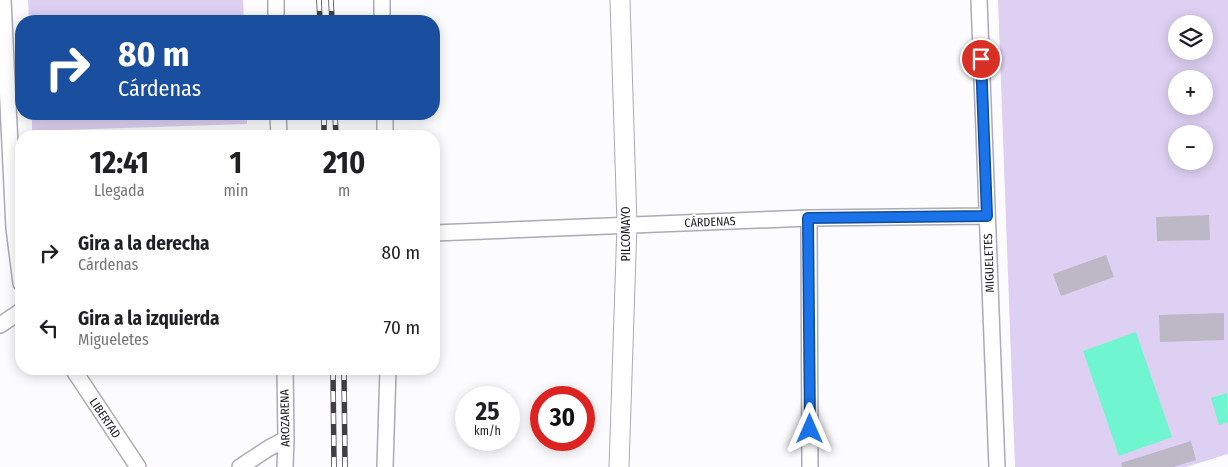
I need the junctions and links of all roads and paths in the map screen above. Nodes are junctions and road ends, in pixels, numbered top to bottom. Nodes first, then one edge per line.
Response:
1 (3, 0) edge
2 (276, 0) edge
3 (382, 0) edge
4 (620, 0) edge
5 (979, 0) edge
6 (276, 15) edge
7 (382, 15) edge
8 (987, 216) junction
9 (808, 218) junction
10 (626, 224) junction
11 (7, 228) edge
12 (440, 233) edge
13 (15, 259) edge
14 (15, 316) edge
15 (0, 326) edge
16 (77, 375) edge
17 (285, 375) edge
18 (388, 375) edge
19 (286, 439) junction
20 (138, 467) edge
21 (240, 467) edge
22 (285, 467) edge
23 (385, 467) edge
24 (620, 467) edge
25 (810, 467) edge
26 (997, 467) edge

1 - 11 street
2 - 6 street
3 - 7 street
4 - 10 street, PILCOMAYO
5 - 8 street, MIGUELETES
8 - 9 street, CÁRDENAS
8 - 26 street, MIGUELETES
9 - 10 street, CÁRDENAS
9 - 25 street
10 - 12 street, CÁRDENAS
10 - 24 street, PILCOMAYO
11 - 13 street
14 - 15 street
16 - 20 street, LIBERTAD
17 - 19 street, AROZARENA
18 - 23 street
19 - 21 street
19 - 22 street, AROZARENA

